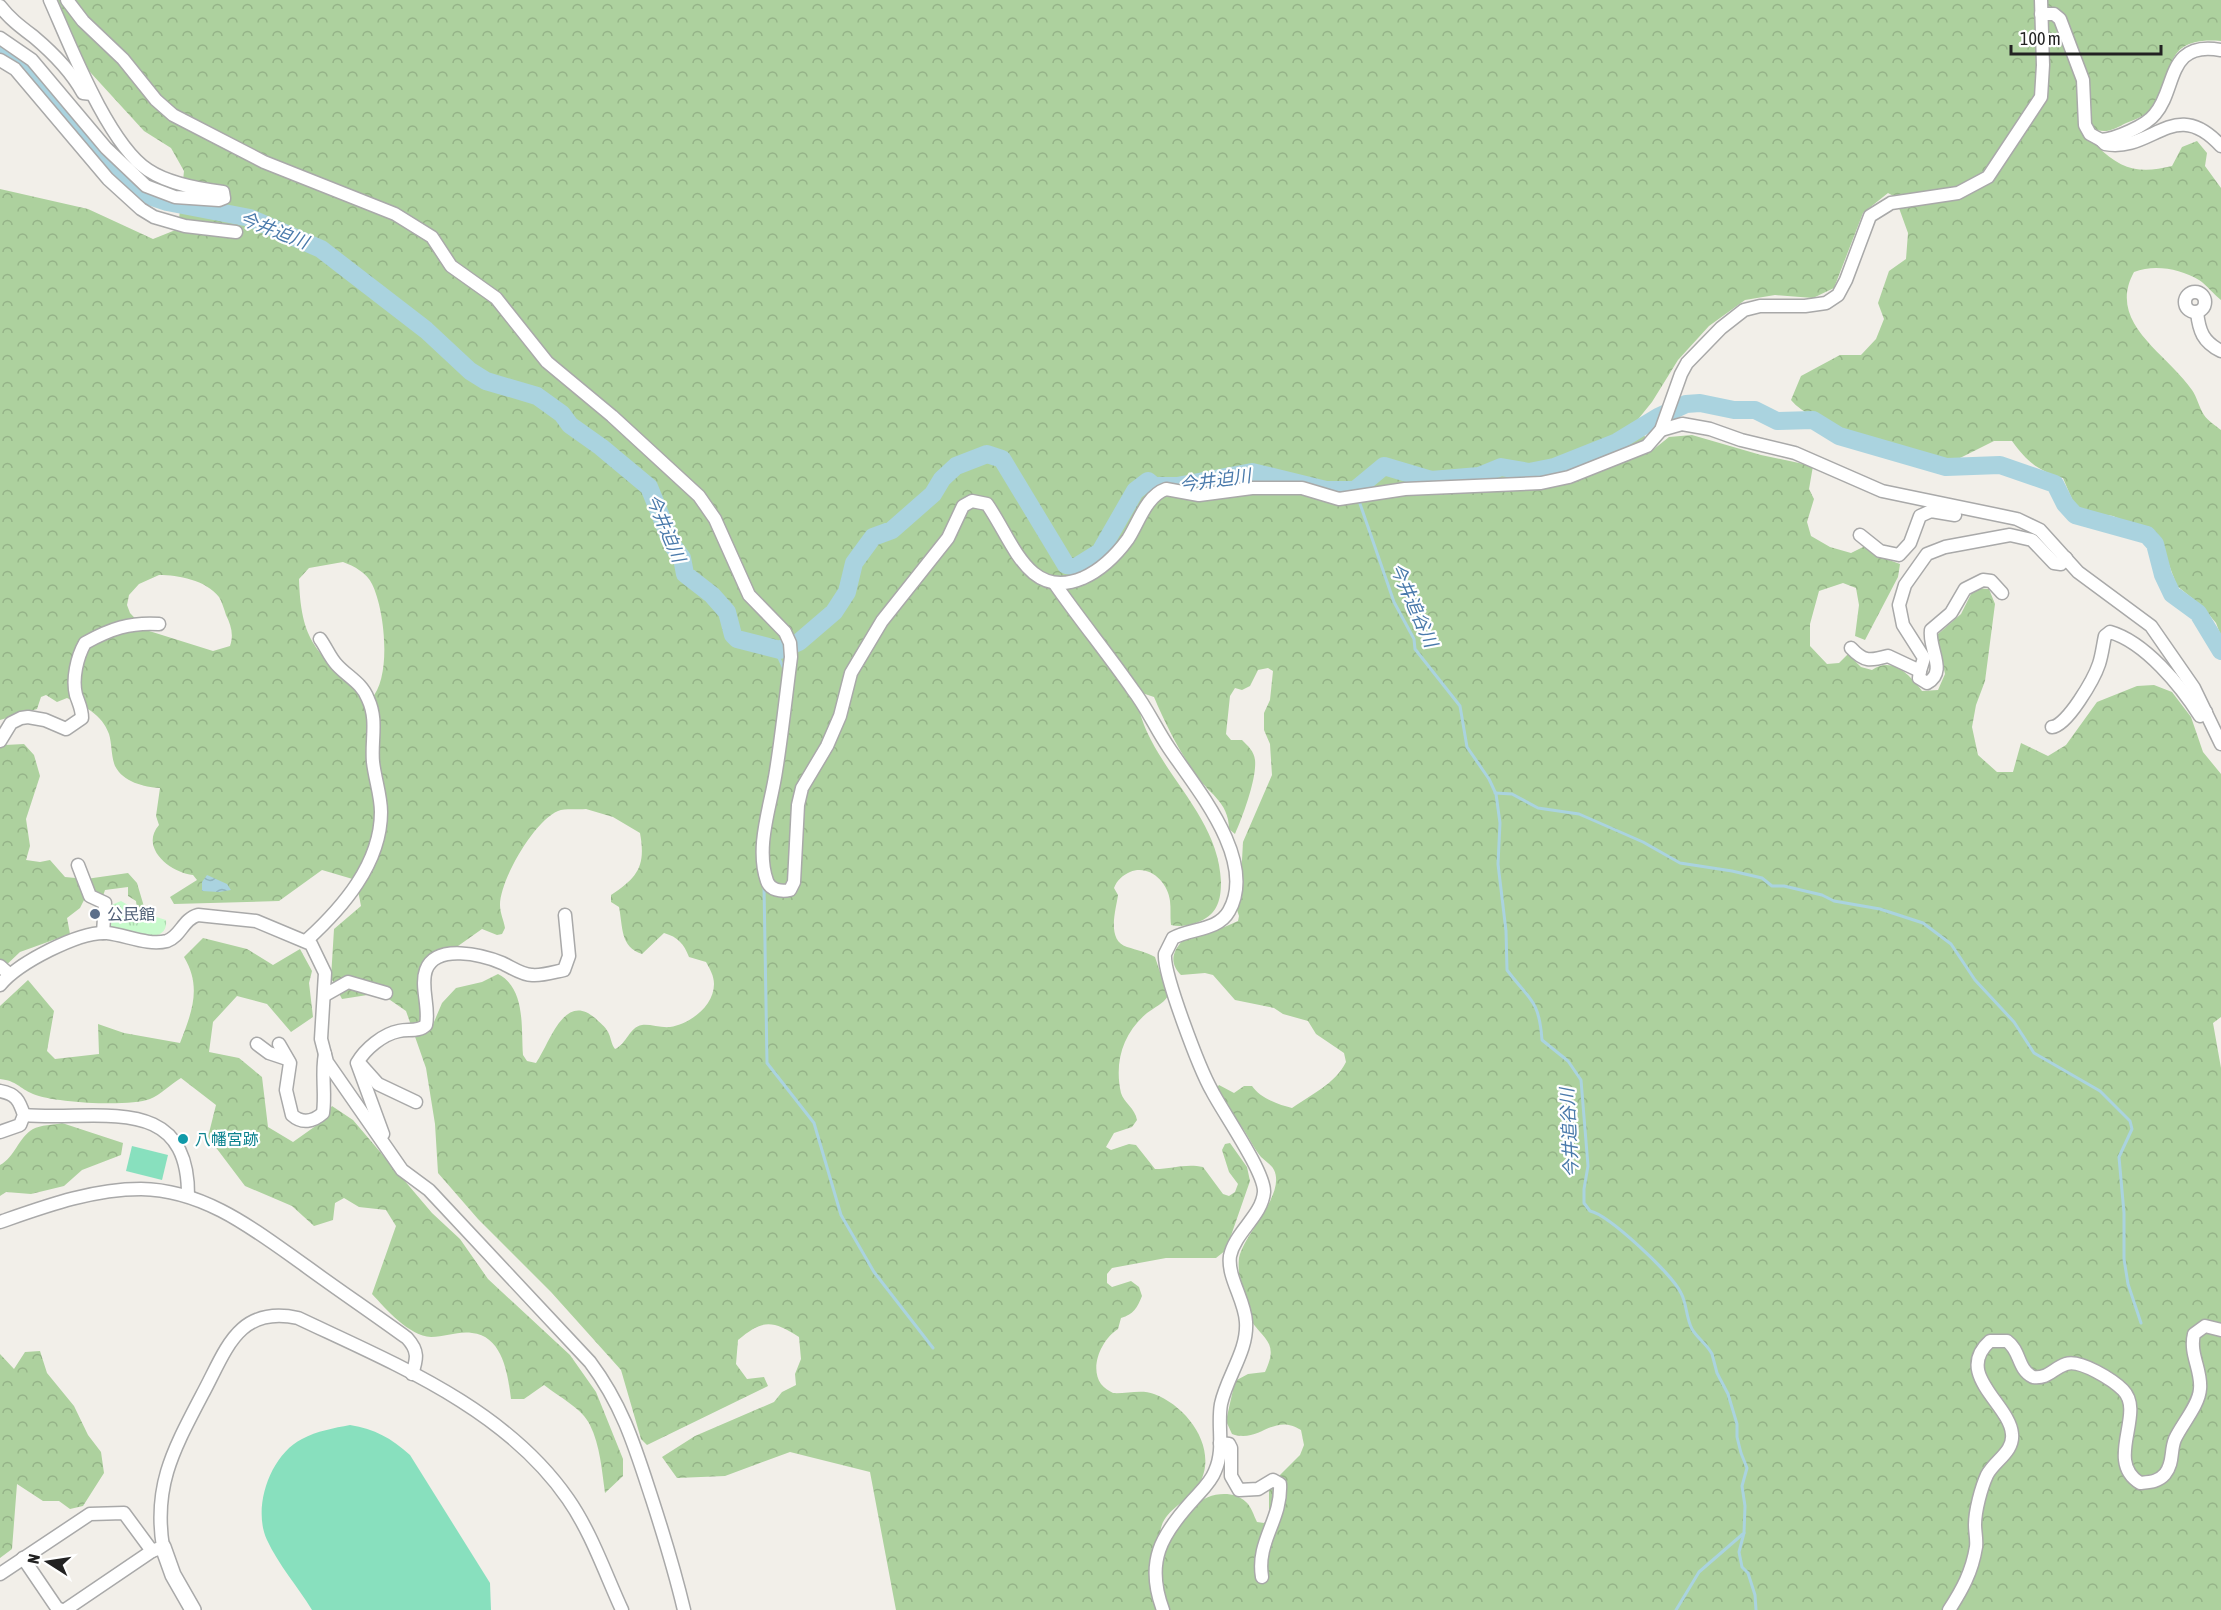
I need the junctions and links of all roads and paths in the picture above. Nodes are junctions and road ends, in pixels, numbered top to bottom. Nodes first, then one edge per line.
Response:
1 (51, 0) edge
2 (67, 0) edge
3 (2040, 0) edge
4 (0, 6) edge
5 (2041, 14) junction
6 (0, 38) edge
7 (2221, 50) edge
8 (0, 60) edge
9 (92, 94) junction
10 (2101, 140) junction
11 (2221, 146) edge
12 (236, 232) dead end
13 (2197, 312) dead end
14 (2221, 351) edge
15 (1661, 430) junction
16 (1966, 508) junction
17 (1860, 535) dead end
18 (2066, 558) junction
19 (1055, 584) junction
20 (2002, 593) dead end
21 (159, 624) dead end
22 (320, 639) dead end
23 (1851, 648) dead end
24 (1920, 671) junction
25 (2206, 711) junction
26 (2052, 727) dead end
27 (0, 741) edge
28 (2221, 744) edge
29 (78, 865) dead end
30 (565, 915) dead end
31 (103, 933) junction
32 (307, 940) junction
33 (4, 970) edge
34 (0, 985) edge
35 (386, 993) dead end
36 (325, 995) junction
37 (257, 1044) dead end
38 (279, 1044) dead end
39 (325, 1054) junction
40 (287, 1059) junction
41 (357, 1063) junction
42 (0, 1091) edge
43 (417, 1102) dead end
44 (24, 1115) junction
45 (0, 1132) edge
46 (387, 1150) junction
47 (188, 1196) junction
48 (0, 1222) edge
49 (2221, 1330) edge
50 (411, 1374) junction
51 (1220, 1443) junction
52 (158, 1549) junction
53 (23, 1558) junction
54 (0, 1574) edge
55 (1262, 1577) dead end
56 (63, 1610) edge
57 (193, 1610) edge
58 (622, 1610) edge
59 (684, 1610) edge
60 (1163, 1610) edge
61 (1949, 1610) edge

1 - 9 street
2 - 19 street
3 - 5 street
4 - 9 street
5 - 10 street
5 - 15 street
6 - 9 street
7 - 10 street
8 - 12 street
10 - 11 street
13 - 14 street
15 - 16 street
15 - 19 street
16 - 17 street
16 - 18 street
18 - 24 street
18 - 25 street
19 - 51 street
20 - 24 street
21 - 27 street
22 - 32 street
23 - 24 street
25 - 26 street
25 - 28 street
29 - 31 street
30 - 41 street
31 - 32 street
31 - 33 street
32 - 36 street
33 - 34 street
35 - 36 street
36 - 39 street
37 - 40 street
38 - 40 street
39 - 40 street
39 - 46 street
41 - 43 street
41 - 46 street
42 - 44 street
44 - 45 street
44 - 47 street
46 - 59 street
47 - 48 street
47 - 50 street
49 - 61 street
50 - 52 street
50 - 58 street
51 - 55 street
51 - 60 street
52 - 53 street
52 - 56 street
52 - 57 street
53 - 54 street
53 - 56 street

